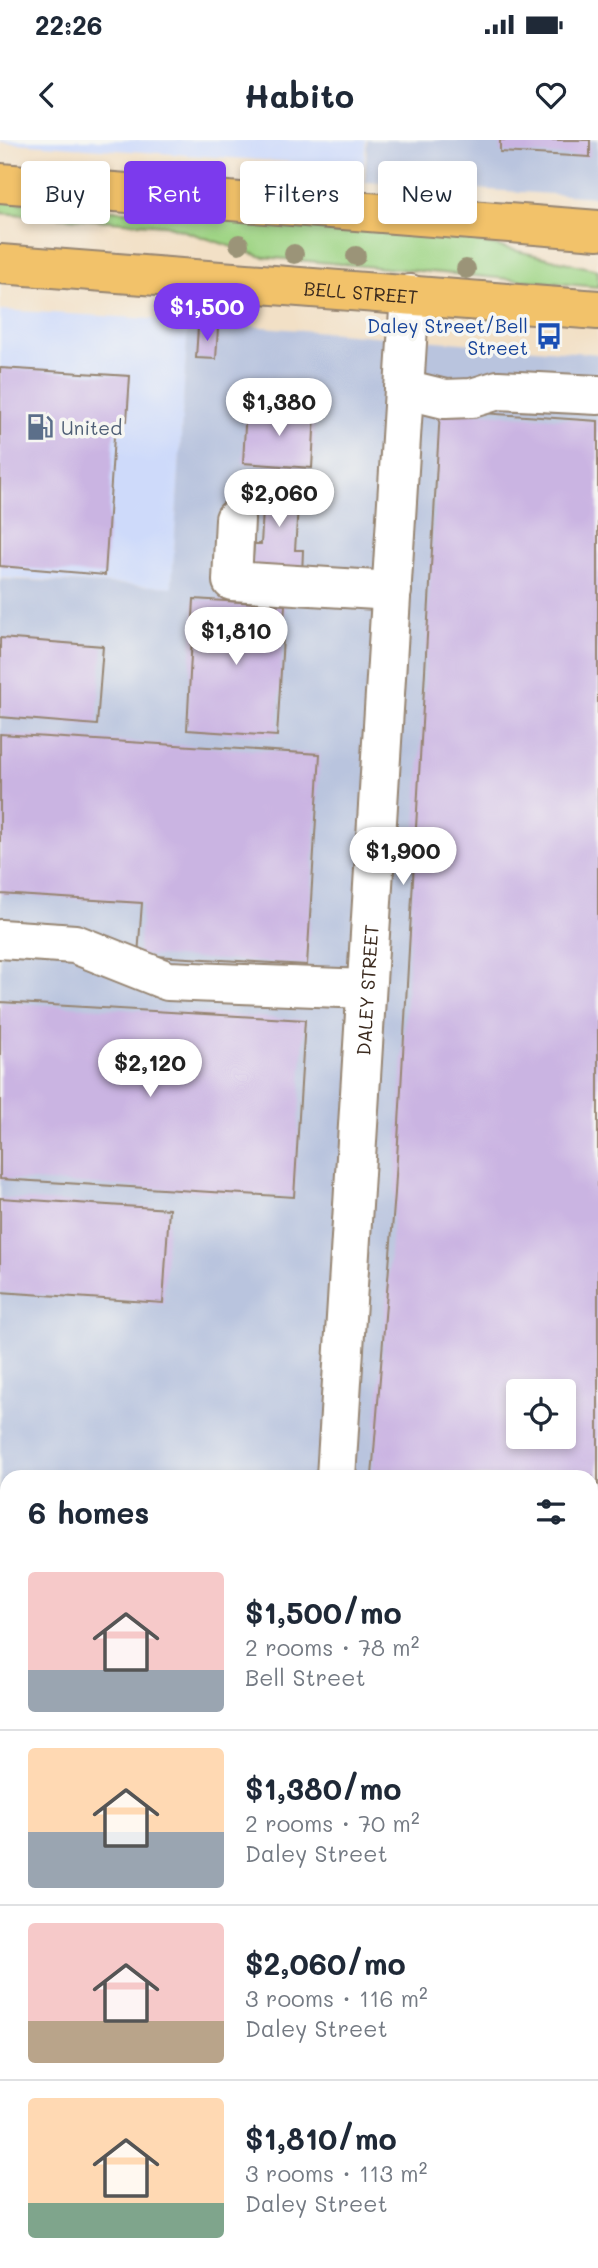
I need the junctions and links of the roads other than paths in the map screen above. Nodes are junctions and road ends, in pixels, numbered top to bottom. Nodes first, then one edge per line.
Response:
1 (0, 184) edge
2 (598, 230) edge
3 (0, 264) edge
4 (410, 294) junction
5 (598, 310) edge
6 (404, 389) junction
7 (598, 395) edge
8 (235, 519) dead end
9 (392, 591) junction
10 (0, 939) edge
11 (366, 989) junction
12 (335, 1470) edge

1 - 2 highway
3 - 4 highway, BELL STREET
4 - 5 highway, BELL STREET
4 - 6 street, DALEY STREET
6 - 7 street
6 - 9 street, DALEY STREET
8 - 9 street
9 - 11 street, DALEY STREET
10 - 11 street
11 - 12 street, DALEY STREET

